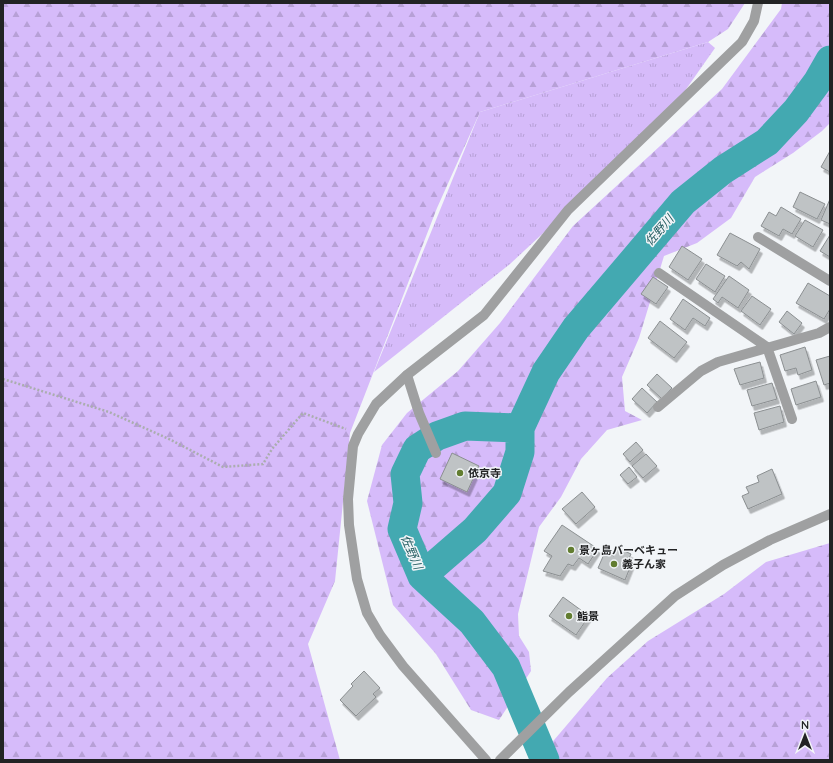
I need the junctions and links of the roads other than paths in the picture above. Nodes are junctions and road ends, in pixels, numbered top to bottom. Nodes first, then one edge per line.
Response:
1 (758, 3) edge
2 (758, 237) dead end
3 (659, 274) dead end
4 (830, 281) edge
5 (830, 327) edge
6 (767, 347) junction
7 (407, 375) junction
8 (658, 407) dead end
9 (792, 419) dead end
10 (436, 454) dead end
11 (830, 514) edge
12 (486, 760) edge
13 (500, 760) edge

1 - 7 street
2 - 4 street
3 - 6 street
5 - 6 street
6 - 8 street
6 - 9 street
7 - 10 street
7 - 12 street
11 - 13 street

